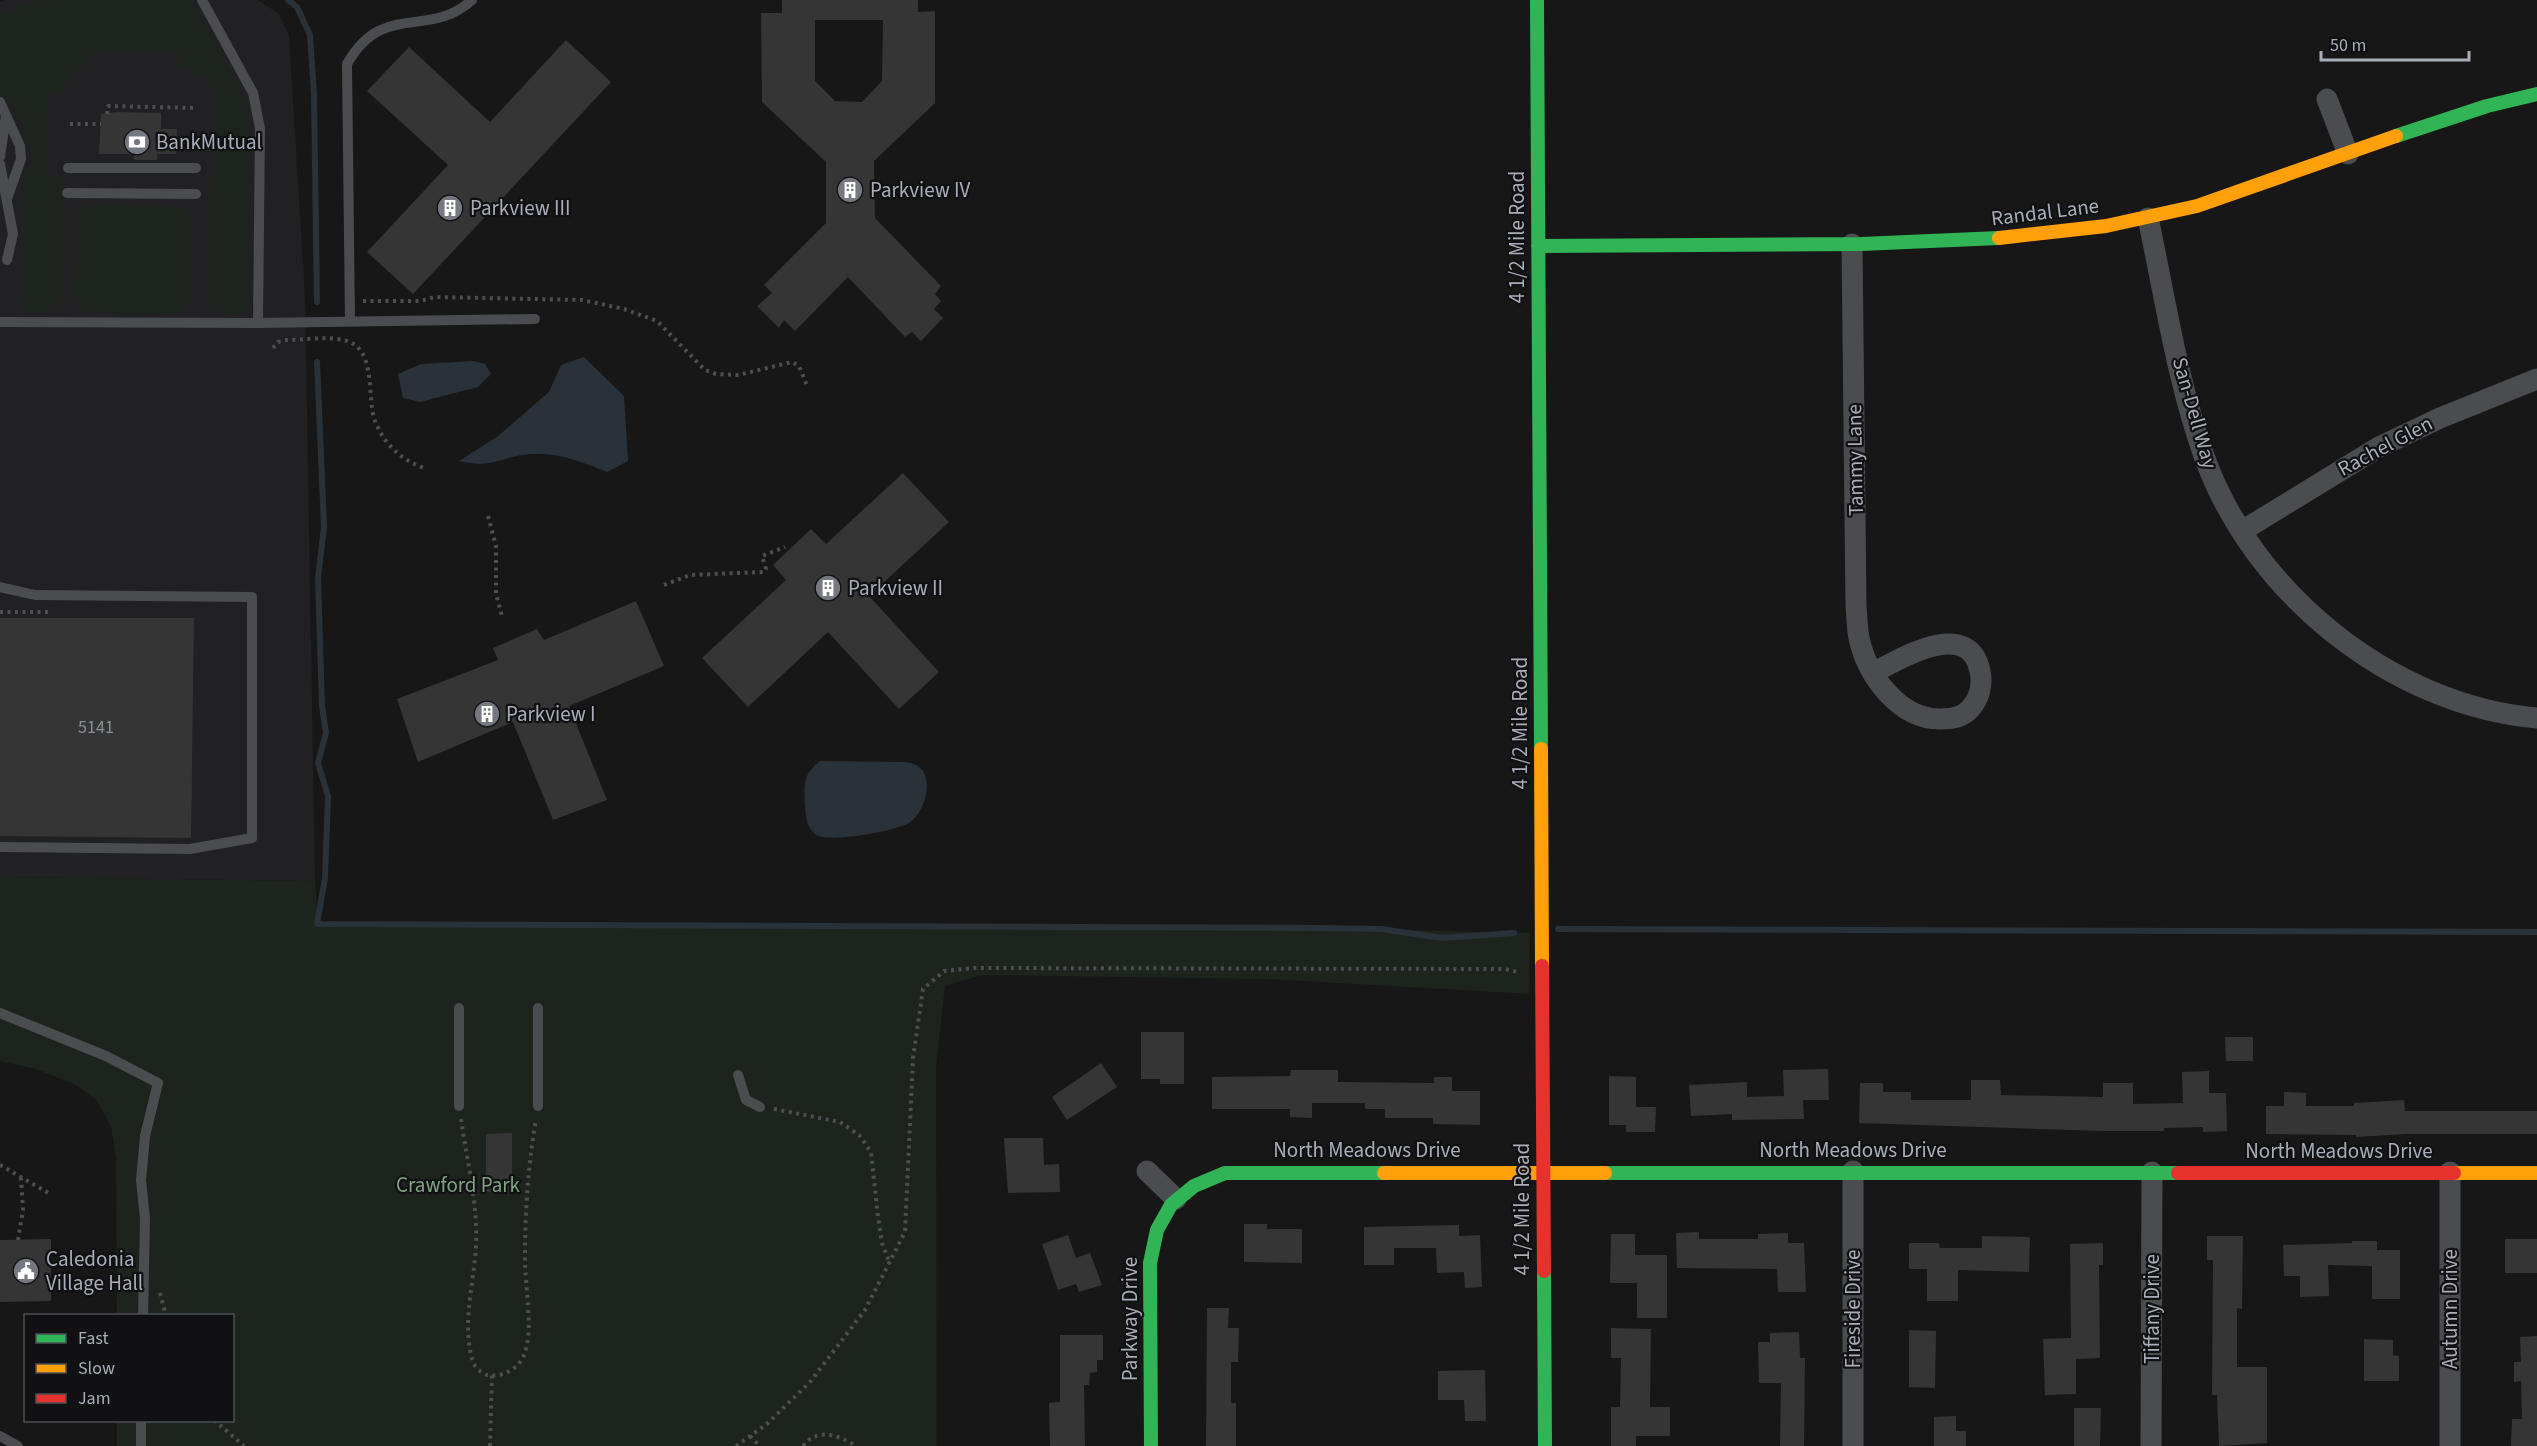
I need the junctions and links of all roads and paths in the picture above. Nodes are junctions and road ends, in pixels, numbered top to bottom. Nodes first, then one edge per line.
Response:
1 (202, 0) edge
2 (472, 0) edge
3 (1537, 0) edge
4 (2537, 94) edge
5 (2327, 99) dead end
6 (0, 102) edge
7 (196, 108) dead end
8 (6, 114) junction
9 (107, 114) dead end
10 (70, 124) dead end
11 (101, 124) dead end
12 (2348, 154) junction
13 (0, 157) edge
14 (0, 164) edge
15 (68, 168) dead end
16 (196, 168) dead end
17 (67, 193) dead end
18 (196, 194) dead end
19 (8, 196) junction
20 (2148, 218) junction
21 (1852, 244) junction
22 (1538, 246) junction
23 (7, 260) dead end
24 (350, 301) junction
25 (536, 319) dead end
26 (0, 322) edge
27 (350, 322) junction
28 (258, 323) junction
29 (273, 348) dead end
30 (2537, 379) edge
31 (808, 388) dead end
32 (424, 468) dead end
33 (488, 516) dead end
34 (2241, 531) junction
35 (785, 547) dead end
36 (664, 585) dead end
37 (0, 587) edge
38 (502, 616) dead end
39 (1873, 673) junction
40 (2537, 718) edge
41 (0, 847) edge
42 (1542, 978) junction
43 (459, 1008) dead end
44 (538, 1008) dead end
45 (0, 1013) edge
46 (738, 1075) dead end
47 (459, 1106) joint
48 (538, 1106) joint
49 (760, 1107) joint
50 (0, 1165) edge
51 (1147, 1171) dead end
52 (1543, 1172) junction
53 (1853, 1172) junction
54 (2152, 1172) junction
55 (2450, 1172) junction
56 (2537, 1173) edge
57 (21, 1178) junction
58 (50, 1194) dead end
59 (1176, 1199) junction
60 (18, 1240) dead end
61 (891, 1265) junction
62 (143, 1314) edge
63 (492, 1375) junction
64 (141, 1422) edge
65 (216, 1422) edge
66 (0, 1436) edge
67 (750, 1436) junction
68 (18, 1446) edge
69 (141, 1446) edge
70 (243, 1446) edge
71 (490, 1446) edge
72 (736, 1446) edge
73 (760, 1446) edge
74 (803, 1446) edge
75 (856, 1446) edge
76 (1151, 1446) edge
77 (1545, 1446) edge
78 (1853, 1446) edge
79 (2151, 1446) edge
80 (2450, 1446) edge

1 - 28 lane
2 - 24 lane
3 - 22 street, 4 1/2 Mile Road
4 - 12 street, Randal Lane
5 - 12 street
6 - 8 lane
7 - 9 path
8 - 13 lane
8 - 19 lane
10 - 11 path
12 - 20 street, Randal Lane
14 - 19 lane
15 - 16 lane
17 - 18 lane
19 - 23 lane
20 - 21 street, Randal Lane
20 - 34 street, San-Dell Way
21 - 22 street, Randal Lane
21 - 39 street, Tammy Lane
22 - 42 street, 4 1/2 Mile Road
24 - 27 lane
24 - 31 path
25 - 27 lane
26 - 28 lane
27 - 28 lane
29 - 32 path
30 - 34 street, Rachel Glen
33 - 38 path
34 - 40 street, San-Dell Way
35 - 36 path
37 - 41 lane
39 - 39 street, Tammy Lane
42 - 52 street, 4 1/2 Mile Road
42 - 61 path
43 - 47 lane
44 - 48 lane
45 - 62 lane
46 - 49 lane
47 - 63 path
48 - 63 path
49 - 61 path
50 - 57 path
51 - 59 street
52 - 53 street, North Meadows Drive
52 - 59 street, North Meadows Drive
52 - 77 street, 4 1/2 Mile Road
53 - 54 street, North Meadows Drive
53 - 78 street, Fireside Drive
54 - 55 street, North Meadows Drive
54 - 79 street, Tiffany Drive
55 - 56 street, North Meadows Drive
55 - 80 street, Autumn Drive
57 - 58 path
57 - 60 path
59 - 76 street, Parkway Drive
61 - 67 path
63 - 71 path
64 - 69 lane
65 - 70 path
66 - 68 lane
67 - 72 path
67 - 73 path
74 - 75 path

